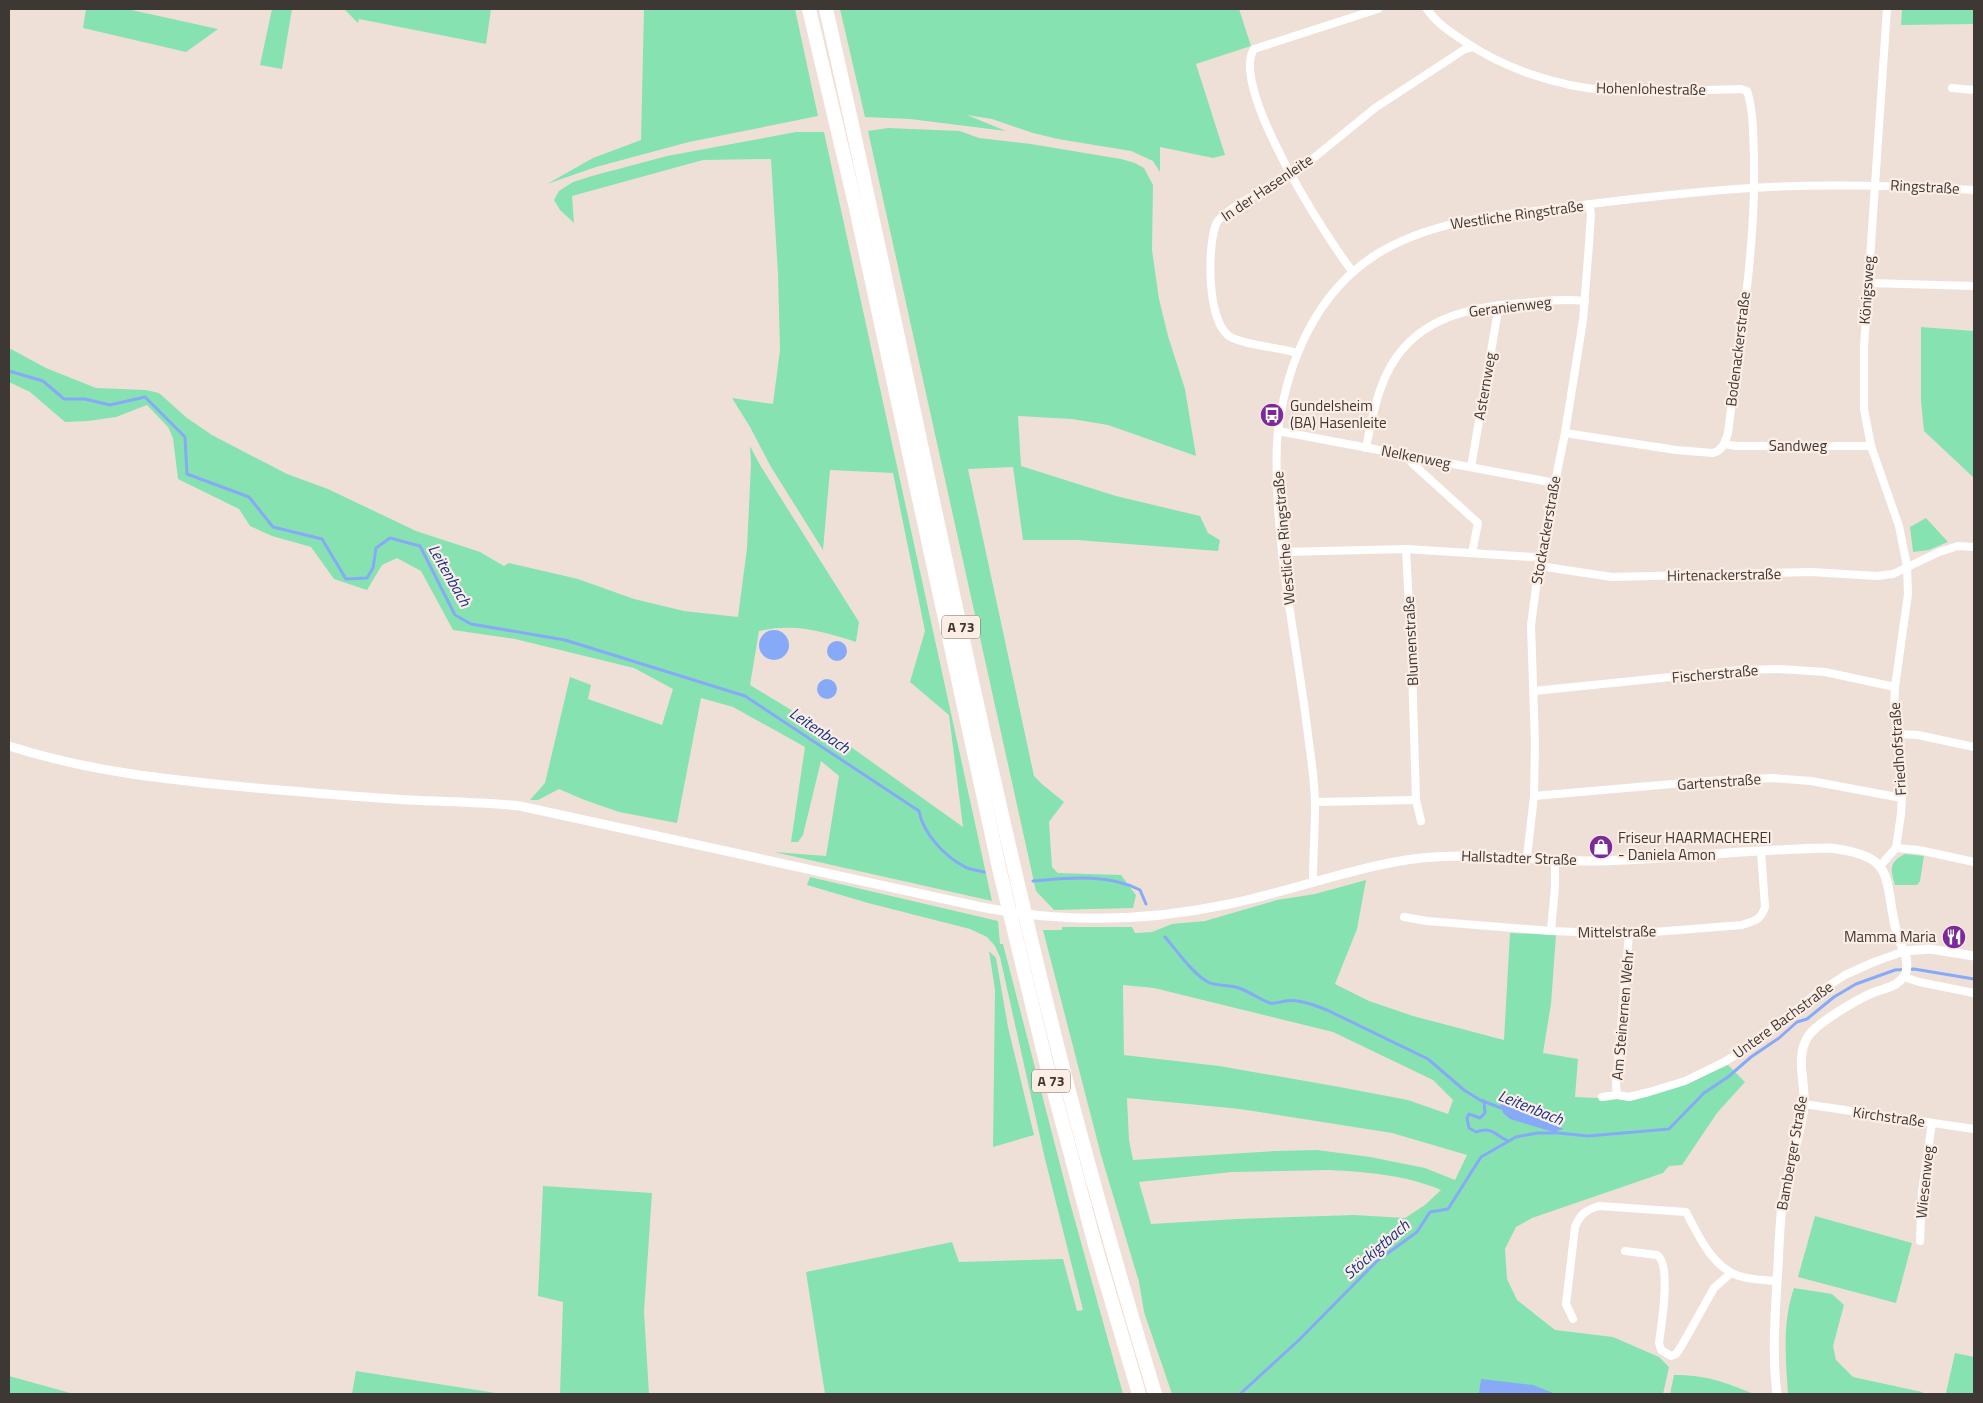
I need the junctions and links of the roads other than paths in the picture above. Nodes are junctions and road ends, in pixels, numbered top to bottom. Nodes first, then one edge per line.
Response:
1 (809, 9) edge
2 (826, 9) edge
3 (1378, 9) edge
4 (1427, 9) edge
5 (1887, 9) edge
6 (1473, 47) junction
7 (1952, 88) dead end
8 (1974, 90) edge
9 (1747, 91) joint
10 (1290, 173) junction
11 (1875, 185) junction
12 (1754, 188) junction
13 (1974, 190) edge
14 (1589, 204) junction
15 (1353, 272) junction
16 (1868, 284) junction
17 (1974, 286) edge
18 (1584, 301) junction
19 (1498, 305) junction
20 (1297, 353) junction
21 (1278, 431) junction
22 (1565, 433) junction
23 (1724, 444) junction
24 (1872, 446) junction
25 (1366, 448) junction
26 (1406, 455) junction
27 (1471, 467) junction
28 (1555, 483) junction
29 (1974, 547) edge
30 (1406, 549) junction
31 (1282, 552) junction
32 (1472, 553) junction
33 (1532, 557) dead end
34 (1539, 566) junction
35 (1907, 566) junction
36 (1895, 687) junction
37 (1534, 691) junction
38 (1897, 734) junction
39 (9, 746) edge
40 (1974, 747) edge
41 (1534, 796) junction
42 (1902, 798) junction
43 (1416, 800) junction
44 (1315, 802) junction
45 (1421, 822) dead end
46 (1896, 848) junction
47 (1762, 851) junction
48 (1528, 857) junction
49 (1555, 859) junction
50 (1974, 862) edge
51 (1880, 866) junction
52 (1313, 881) junction
53 (1404, 917) dead end
54 (1551, 931) junction
55 (1629, 934) junction
56 (1905, 951) junction
57 (1974, 956) edge
58 (1904, 976) junction
59 (1974, 992) edge
60 (1618, 1095) junction
61 (1602, 1097) dead end
62 (1804, 1104) junction
63 (1932, 1123) junction
64 (1974, 1129) edge
65 (1920, 1241) dead end
66 (1625, 1251) dead end
67 (1731, 1273) junction
68 (1777, 1281) junction
69 (1573, 1319) dead end
70 (1139, 1394) edge
71 (1155, 1394) edge
72 (1777, 1394) edge

1 - 70 highway, A 73
2 - 71 highway, A 73
3 - 10 street
4 - 6 street, Hohenlohestraße
5 - 11 street, Königsweg
6 - 9 street, Hohenlohestraße
6 - 10 street, In der Hasenleite
7 - 8 street
9 - 12 street, Bodenackerstraße
10 - 15 street
10 - 20 street, In der Hasenleite
11 - 12 street, Westliche Ringstraße
11 - 13 street, Ringstraße
11 - 16 street, Königsweg
12 - 14 street, Westliche Ringstraße
12 - 23 street, Bodenackerstraße
14 - 15 street, Westliche Ringstraße
14 - 18 street, Stockackerstraße
15 - 20 street, Westliche Ringstraße
16 - 17 street
16 - 24 street, Königsweg
18 - 19 street, Geranienweg
18 - 22 street, Stockackerstraße
19 - 25 street, Geranienweg
19 - 27 street, Asternweg
20 - 21 street, Westliche Ringstraße
21 - 25 street, Nelkenweg
21 - 31 street, Westliche Ringstraße
22 - 23 street
22 - 28 street, Stockackerstraße
23 - 24 street, Sandweg
24 - 35 street, Königsweg
25 - 26 street, Nelkenweg
26 - 27 street, Nelkenweg
26 - 32 street
27 - 28 street, Nelkenweg
28 - 34 street, Stockackerstraße
29 - 35 street, Hirtenackerstraße
30 - 31 street
30 - 32 street
30 - 43 street, Blumenstraße
31 - 44 street, Westliche Ringstraße
32 - 33 street
34 - 35 street, Hirtenackerstraße
34 - 37 street, Stockackerstraße
35 - 36 street, Friedhofstraße
36 - 37 street, Fischerstraße
36 - 38 street, Friedhofstraße
37 - 41 street, Stockackerstraße
38 - 40 street
38 - 42 street, Friedhofstraße
39 - 52 street, Hallstadter Straße
41 - 42 street, Gartenstraße
41 - 48 street, Stockackerstraße
42 - 46 street, Friedhofstraße
43 - 44 street
43 - 45 street, Blumenstraße
44 - 52 street, Westliche Ringstraße
46 - 50 street
46 - 51 street
47 - 49 street, Hallstadter Straße
47 - 51 street, Hallstadter Straße
47 - 55 street, Mittelstraße
48 - 49 street, Hallstadter Straße
48 - 52 street, Hallstadter Straße
49 - 54 street
51 - 56 street
53 - 54 street, Mittelstraße
54 - 55 street, Mittelstraße
55 - 60 street, Am Steinernen Wehr
56 - 57 street
56 - 58 street
56 - 60 street, Untere Bachstraße
58 - 59 street
58 - 62 street, Bamberger Straße
60 - 61 street, Untere Bachstraße
62 - 63 street, Kirchstraße
62 - 68 street, Bamberger Straße
63 - 64 street, Kirchstraße
63 - 65 street, Wiesenweg
66 - 67 street
67 - 68 street
67 - 69 street
68 - 72 street, Bamberger Straße

